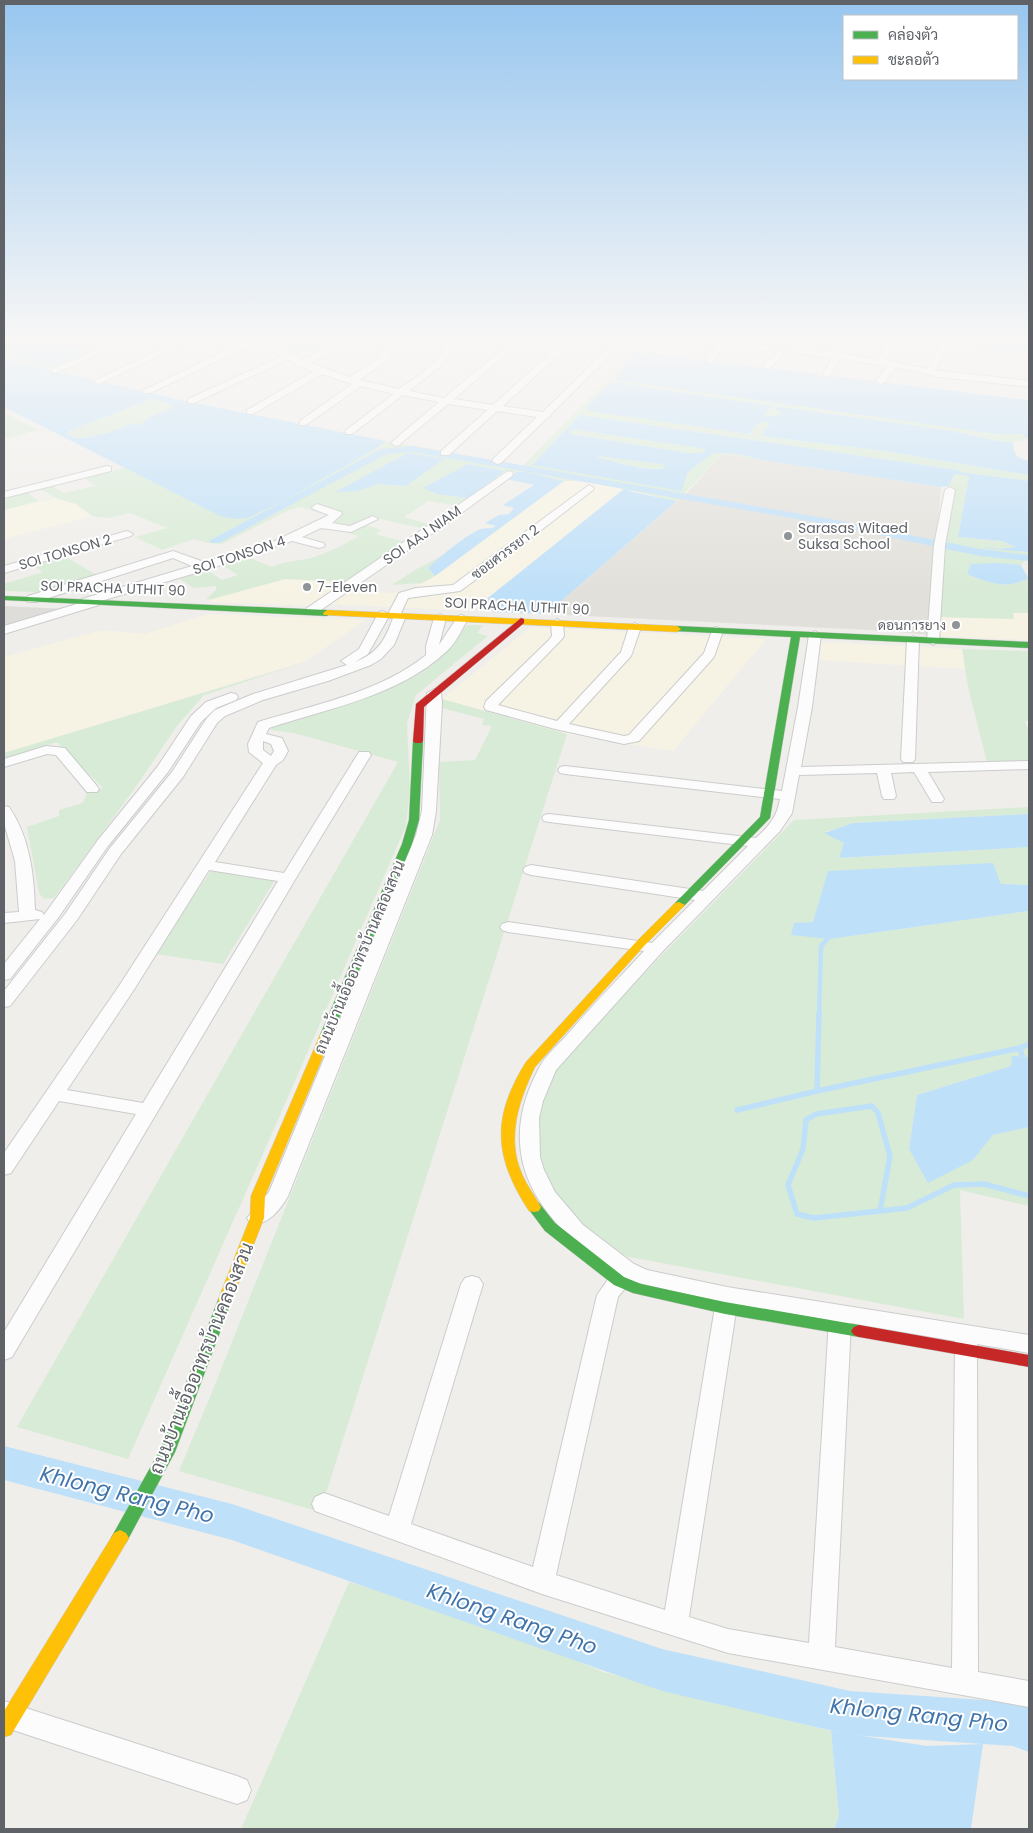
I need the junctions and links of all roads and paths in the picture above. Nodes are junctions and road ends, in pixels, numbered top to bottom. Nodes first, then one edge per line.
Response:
1 (362, 423) edge
2 (420, 423) edge
3 (480, 423) edge
4 (539, 423) edge
5 (349, 432) dead end
6 (396, 443) dead end
7 (445, 453) dead end
8 (497, 461) dead end
9 (107, 469) dead end
10 (508, 474) dead end
11 (589, 488) dead end
12 (950, 490) dead end
13 (4, 495) edge
14 (317, 506) dead end
15 (373, 519) dead end
16 (321, 525) junction
17 (127, 534) dead end
18 (293, 538) junction
19 (319, 545) dead end
20 (205, 567) junction
21 (4, 570) edge
22 (4, 598) edge
23 (32, 599) junction
24 (91, 602) junction
25 (311, 611) junction
26 (393, 615) junction
27 (440, 618) junction
28 (462, 619) junction
29 (522, 621) junction
30 (557, 623) junction
31 (635, 627) junction
32 (4, 630) edge
33 (717, 630) junction
34 (796, 634) junction
35 (815, 635) junction
36 (913, 640) junction
37 (933, 641) junction
38 (1029, 645) edge
39 (432, 655) junction
40 (434, 693) joint
41 (785, 704) junction
42 (805, 707) junction
43 (560, 726) junction
44 (179, 744) junction
45 (197, 746) junction
46 (364, 756) dead end
47 (4, 763) edge
48 (913, 763) junction
49 (1029, 765) edge
50 (883, 769) junction
51 (565, 770) dead end
52 (793, 771) junction
53 (92, 789) dead end
54 (779, 794) junction
55 (889, 796) dead end
56 (937, 799) dead end
57 (4, 810) edge
58 (549, 818) dead end
59 (751, 842) junction
60 (205, 865) junction
61 (531, 870) dead end
62 (288, 878) junction
63 (698, 895) junction
64 (52, 915) junction
65 (27, 916) junction
66 (71, 917) junction
67 (4, 918) edge
68 (508, 927) dead end
69 (648, 946) junction
70 (4, 975) edge
71 (4, 1002) edge
72 (54, 1094) junction
73 (149, 1110) junction
74 (4, 1168) edge
75 (257, 1218) joint
76 (623, 1275) junction
77 (472, 1284) dead end
78 (726, 1302) junction
79 (840, 1321) junction
80 (966, 1342) junction
81 (1029, 1344) edge
82 (4, 1351) edge
83 (1029, 1361) edge
84 (324, 1504) dead end
85 (397, 1530) junction
86 (542, 1583) junction
87 (675, 1626) junction
88 (821, 1658) junction
89 (965, 1683) junction
90 (1029, 1694) edge
91 (6, 1719) edge
92 (237, 1790) dead end

1 - 5 street
2 - 6 street
3 - 7 street
4 - 8 street
9 - 13 street
10 - 25 street, SOI AAJ NIAM
11 - 26 street, ซอยศวรรยา 2
12 - 37 street
14 - 16 street, SOI TONSON 4
15 - 16 street
16 - 18 street, SOI TONSON 4
17 - 21 street, SOI TONSON 2
18 - 19 street
18 - 20 street, SOI TONSON 4
20 - 23 street
20 - 24 street, SOI TONSON 4
22 - 23 street, SOI PRACHA UTHIT 90
23 - 24 street, SOI PRACHA UTHIT 90
24 - 25 street, SOI PRACHA UTHIT 90
24 - 32 street, SOI TONSON 4
25 - 26 street, SOI PRACHA UTHIT 90
26 - 27 street, SOI PRACHA UTHIT 90
26 - 44 street
26 - 45 street
27 - 28 street, SOI PRACHA UTHIT 90
27 - 39 street
28 - 29 street, SOI PRACHA UTHIT 90
28 - 39 street
29 - 30 street, SOI PRACHA UTHIT 90
29 - 40 street, ถนนบ้านเอื้ออาทรบ้านคลองสวน
30 - 31 street, SOI PRACHA UTHIT 90
30 - 43 street
31 - 33 street, SOI PRACHA UTHIT 90
31 - 43 street
33 - 34 street, SOI PRACHA UTHIT 90
33 - 43 street
34 - 35 street, SOI PRACHA UTHIT 90
34 - 41 street
35 - 36 street, SOI PRACHA UTHIT 90
35 - 42 street
36 - 37 street, SOI PRACHA UTHIT 90
36 - 48 street
37 - 38 street, SOI PRACHA UTHIT 90
39 - 60 street
40 - 75 street, ถนนบ้านเอื้ออาทรบ้านคลองสวน
41 - 42 street
41 - 54 street
42 - 52 street
44 - 45 street
44 - 64 street
45 - 66 street
46 - 62 street
47 - 53 street
48 - 49 street
48 - 50 street
48 - 56 street
50 - 52 street
50 - 55 street
51 - 54 street
52 - 54 street
54 - 59 street
57 - 65 street
58 - 59 street
59 - 63 street
60 - 62 street
60 - 72 street
61 - 63 street
62 - 73 street
63 - 69 street
64 - 65 street
64 - 66 street
64 - 70 street
65 - 67 street
66 - 71 street
68 - 69 street
69 - 76 street
72 - 73 street
72 - 74 street
73 - 82 street
75 - 91 street, ถนนบ้านเอื้ออาทรบ้านคลองสวน
76 - 78 street
76 - 86 street
77 - 85 street
78 - 79 street
78 - 87 street
79 - 80 street
79 - 88 street
80 - 81 street
80 - 83 street
80 - 89 street
84 - 85 street
85 - 86 street
86 - 87 street
87 - 88 street
88 - 89 street
89 - 90 street
91 - 92 street

